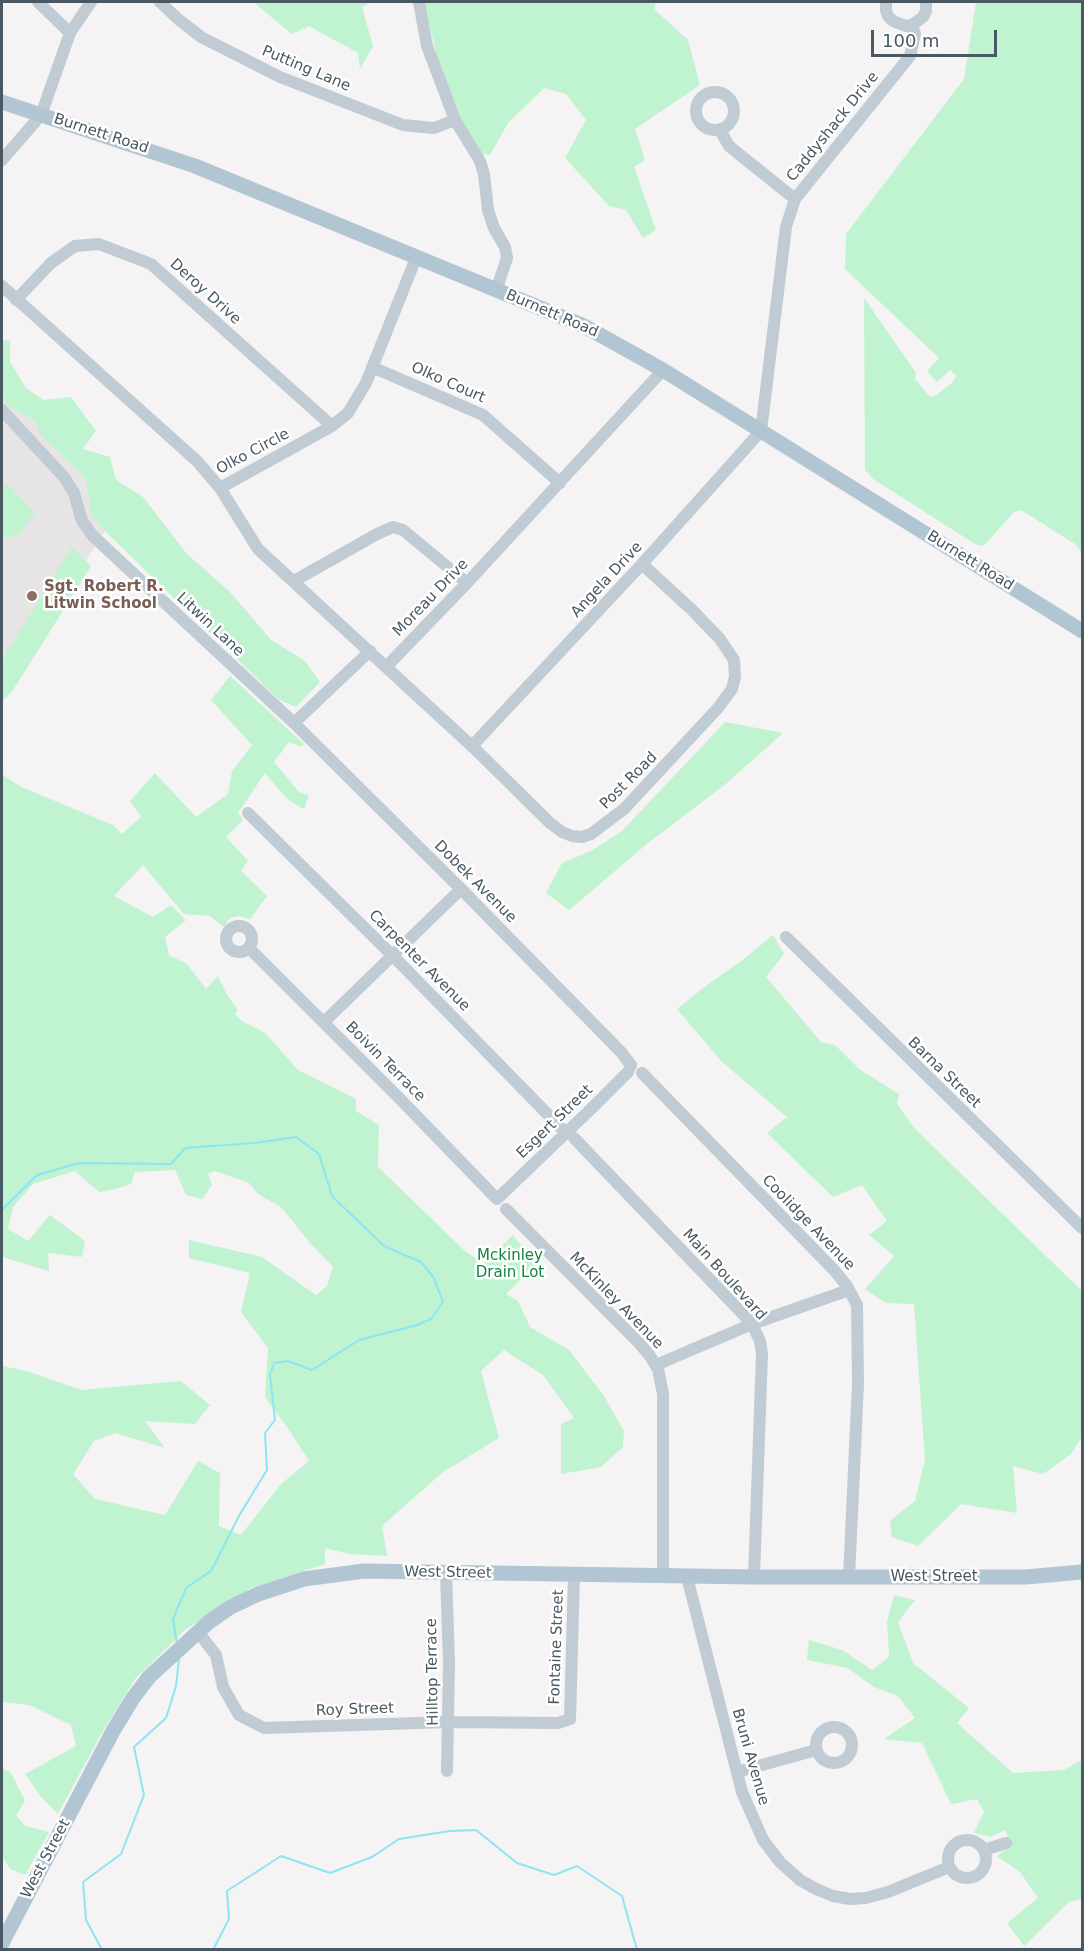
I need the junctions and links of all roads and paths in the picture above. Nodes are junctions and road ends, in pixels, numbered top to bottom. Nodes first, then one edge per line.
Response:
1 (38, 2) edge
2 (92, 2) edge
3 (160, 2) edge
4 (419, 2) edge
5 (885, 2) edge
6 (926, 2) edge
7 (912, 25) junction
8 (70, 33) junction
9 (2, 102) edge
10 (41, 115) junction
11 (455, 120) junction
12 (720, 130) dead end
13 (2, 160) edge
14 (795, 199) junction
15 (416, 258) junction
16 (2, 286) edge
17 (496, 291) junction
18 (16, 300) junction
19 (372, 367) junction
20 (663, 370) junction
21 (2, 410) edge
22 (332, 426) junction
23 (761, 431) junction
24 (560, 483) junction
25 (220, 488) junction
26 (642, 564) junction
27 (294, 581) junction
28 (466, 584) junction
29 (1083, 631) edge
30 (370, 651) junction
31 (386, 667) junction
32 (294, 723) junction
33 (472, 746) junction
34 (248, 813) dead end
35 (461, 889) junction
36 (786, 937) dead end
37 (249, 948) dead end
38 (392, 955) junction
39 (324, 1022) junction
40 (631, 1065) joint
41 (642, 1072) dead end
42 (570, 1136) junction
43 (497, 1199) joint
44 (506, 1209) dead end
45 (1083, 1228) edge
46 (849, 1290) junction
47 (752, 1324) junction
48 (656, 1365) junction
49 (1083, 1572) edge
50 (446, 1573) junction
51 (574, 1575) junction
52 (663, 1576) junction
53 (687, 1577) junction
54 (754, 1577) junction
55 (849, 1577) junction
56 (198, 1632) junction
57 (570, 1719) joint
58 (449, 1722) junction
59 (816, 1750) dead end
60 (447, 1771) dead end
61 (737, 1772) junction
62 (1006, 1843) dead end
63 (984, 1850) junction
64 (949, 1867) junction
65 (2, 1943) edge

1 - 8 street
2 - 8 street
3 - 11 street, Putting Lane
4 - 11 street
5 - 7 street
6 - 7 street, Caddyshack Drive
7 - 14 street, Caddyshack Drive
8 - 10 street
9 - 10 main road, Burnett Road
10 - 13 street
10 - 15 main road, Burnett Road
11 - 17 street
12 - 14 street
14 - 23 street, Caddyshack Drive
15 - 17 main road, Burnett Road
15 - 19 street, Olko Circle
16 - 18 street, Olko Circle
17 - 20 main road, Burnett Road
18 - 22 street, Deroy Drive
18 - 25 street, Olko Circle
19 - 22 street, Olko Circle
19 - 24 street, Olko Court
20 - 23 main road, Burnett Road
20 - 24 street, Moreau Drive
21 - 32 street, Litwin Lane
22 - 25 street, Olko Circle
23 - 26 street, Angela Drive
23 - 29 main road, Burnett Road
24 - 28 street, Moreau Drive
25 - 27 street
26 - 33 street, Angela Drive
26 - 33 street, Post Road
27 - 28 street
27 - 30 street
28 - 31 street, Moreau Drive
30 - 31 street
30 - 32 street
31 - 33 street, Post Road
32 - 35 street, Dobek Avenue
34 - 38 street, Carpenter Avenue
35 - 38 street
35 - 40 street, Dobek Avenue
36 - 45 street, Barna Street
37 - 39 street, Boivin Terrace
38 - 39 street
38 - 42 street, Carpenter Avenue
39 - 43 street, Boivin Terrace
40 - 42 street, Esgert Street
41 - 46 street, Coolidge Avenue
42 - 43 street, Esgert Street
42 - 47 street, Main Boulevard
44 - 48 street, McKinley Avenue
46 - 47 street
46 - 55 street, Coolidge Avenue
47 - 48 street
47 - 54 street, Main Boulevard
48 - 52 street, McKinley Avenue
49 - 55 main road, West Street
50 - 51 main road, West Street
50 - 56 main road, West Street
50 - 58 street, Hilltop Terrace
51 - 52 main road, West Street
51 - 57 street, Fontaine Street
52 - 53 main road, West Street
53 - 54 main road, West Street
53 - 61 street, Bruni Avenue
54 - 55 main road, West Street
56 - 58 street, Roy Street
56 - 65 main road, West Street
57 - 58 street, Roy Street
58 - 60 street, Hilltop Terrace
59 - 61 street
61 - 64 street, Bruni Avenue
62 - 63 street
63 - 64 street
63 - 64 street

